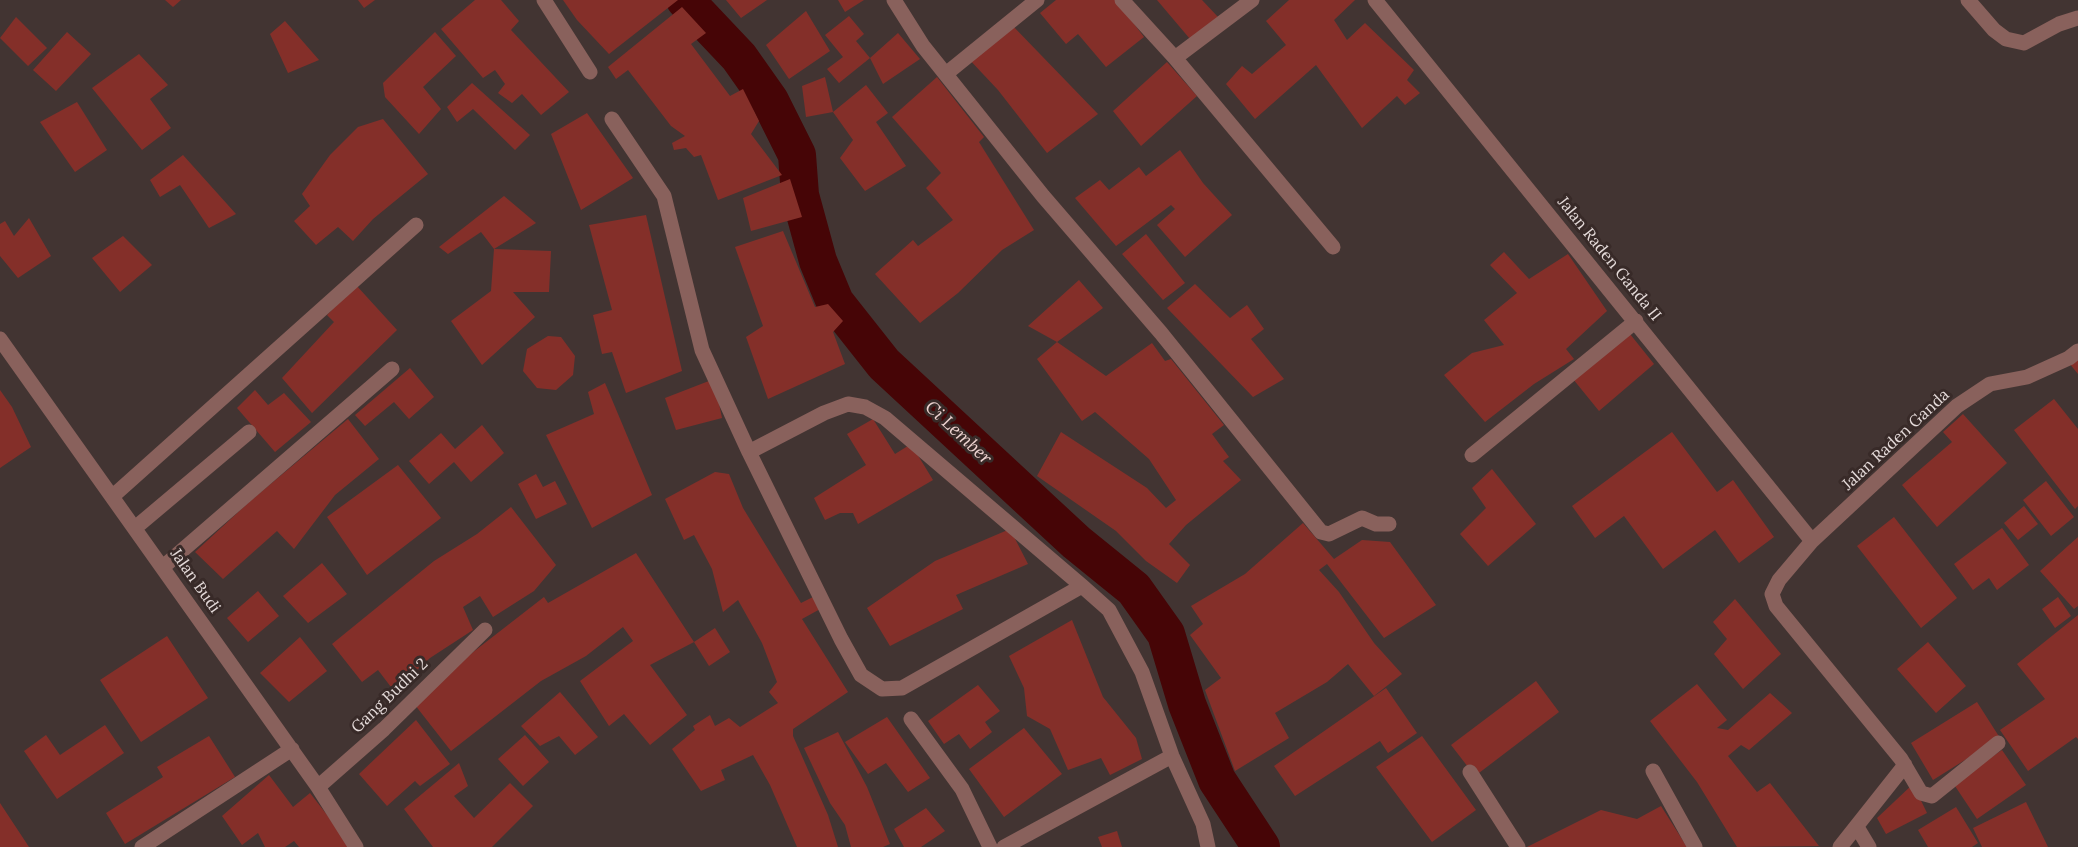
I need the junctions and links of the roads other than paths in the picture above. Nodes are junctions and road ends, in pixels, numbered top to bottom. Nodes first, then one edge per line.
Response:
1 (544, 0) edge
2 (894, 0) edge
3 (1037, 0) edge
4 (1122, 0) edge
5 (1252, 0) edge
6 (1375, 0) edge
7 (1968, 0) edge
8 (2078, 18) edge
9 (1175, 58) junction
10 (590, 72) dead end
11 (947, 73) junction
12 (612, 118) dead end
13 (416, 225) dead end
14 (1333, 247) dead end
15 (1636, 321) junction
16 (0, 339) edge
17 (2078, 351) edge
18 (392, 369) dead end
19 (249, 432) dead end
20 (749, 452) junction
21 (1472, 455) dead end
22 (113, 496) junction
23 (1389, 524) dead end
24 (135, 528) junction
25 (1812, 542) junction
26 (163, 567) junction
27 (1082, 586) junction
28 (485, 630) dead end
29 (912, 719) dead end
30 (1998, 743) dead end
31 (292, 749) junction
32 (1172, 756) junction
33 (1905, 765) junction
34 (1653, 771) dead end
35 (1470, 772) dead end
36 (318, 787) junction
37 (1857, 827) junction
38 (142, 847) edge
39 (356, 847) edge
40 (990, 847) edge
41 (1004, 847) edge
42 (1208, 847) edge
43 (1518, 847) edge
44 (1695, 847) edge
45 (1840, 847) edge
46 (1869, 847) edge

1 - 10 street
2 - 11 street
3 - 11 street
4 - 9 street
5 - 9 street
6 - 15 street, Jalan Raden Ganda II
7 - 8 street
9 - 14 street
11 - 23 street
12 - 20 street
13 - 22 street
15 - 21 street
15 - 25 street, Jalan Raden Ganda II
16 - 22 street, Jalan Budi
17 - 25 street, Jalan Raden Ganda
18 - 26 street
19 - 24 street
20 - 27 street
20 - 27 street
22 - 24 street, Jalan Budi
24 - 26 street, Jalan Budi
25 - 33 street, Jalan Raden Ganda
26 - 31 street, Jalan Budi
27 - 32 street
28 - 36 street, Gang Budhi 2
29 - 40 street
30 - 33 street, Jalan Raden Ganda
31 - 36 street, Jalan Budi
31 - 38 street
32 - 41 street
32 - 42 street
33 - 37 street
34 - 44 street
35 - 43 street
36 - 39 street, Jalan Budi
37 - 45 street
37 - 46 street

